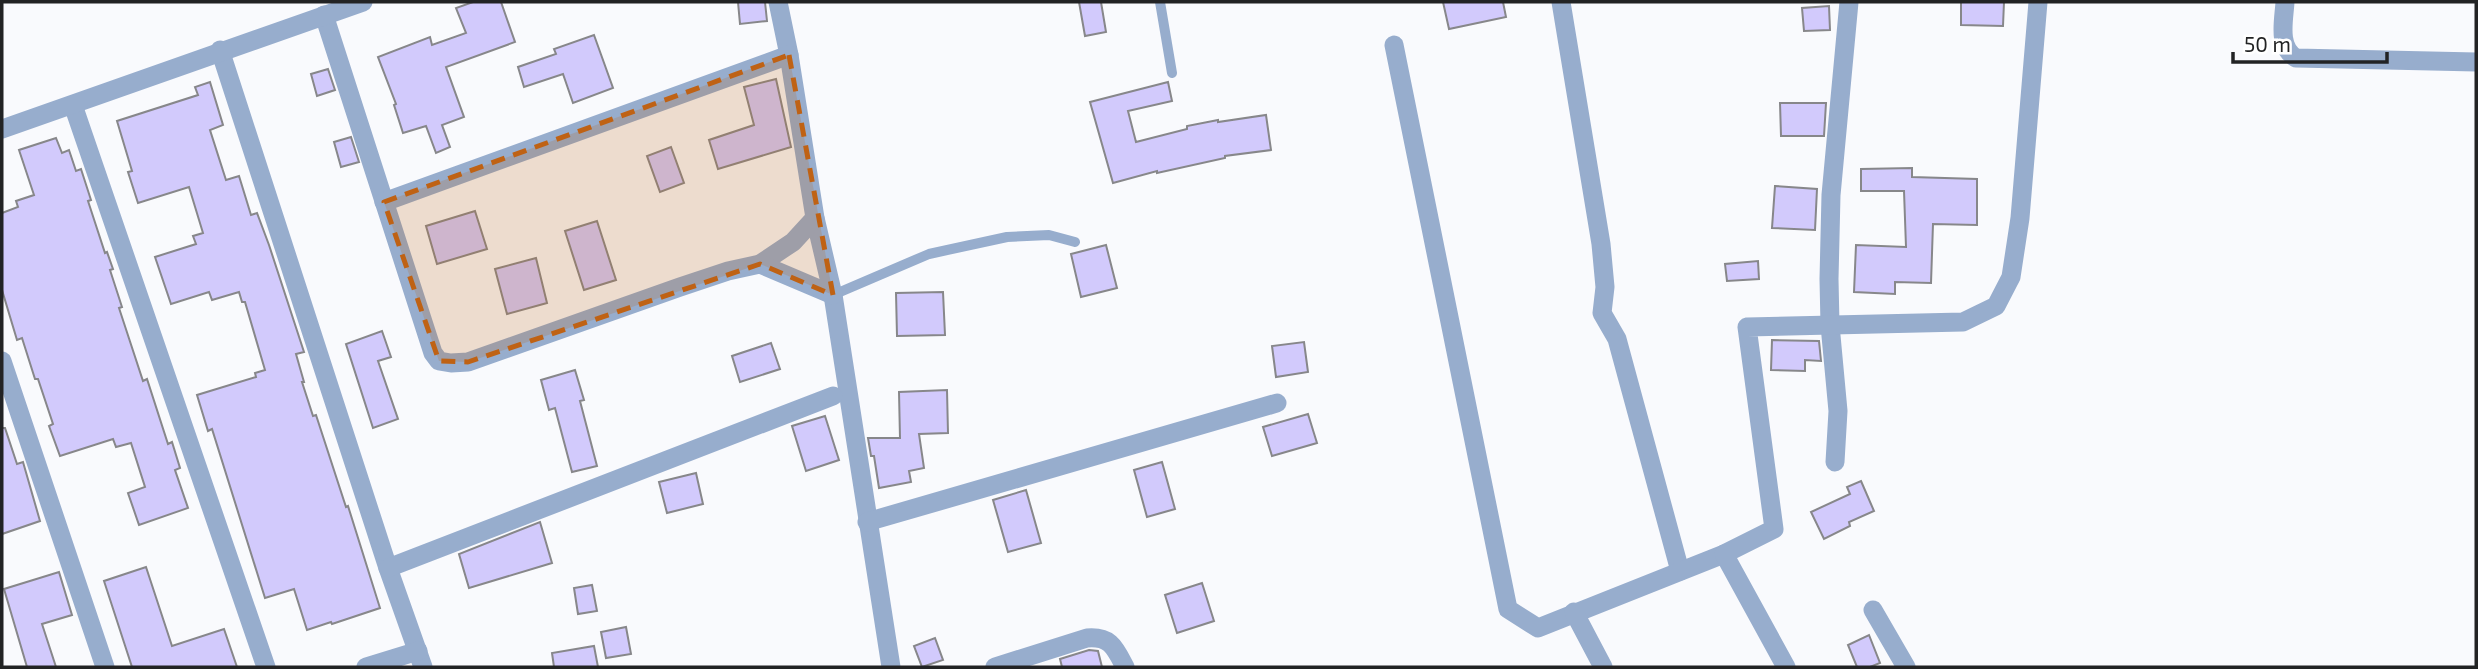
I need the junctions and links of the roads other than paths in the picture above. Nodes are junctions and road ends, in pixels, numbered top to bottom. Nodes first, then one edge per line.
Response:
1 (363, 2) edge
2 (778, 2) edge
3 (1160, 2) edge
4 (1561, 2) edge
5 (1849, 2) edge
6 (2038, 2) edge
7 (2285, 2) edge
8 (324, 15) junction
9 (1394, 45) dead end
10 (220, 50) junction
11 (789, 55) junction
12 (2476, 62) edge
13 (1172, 73) dead end
14 (73, 105) junction
15 (2, 130) edge
16 (384, 202) junction
17 (815, 218) junction
18 (1075, 242) dead end
19 (760, 264) junction
20 (833, 295) junction
21 (1830, 324) junction
22 (2, 361) edge
23 (834, 396) dead end
24 (1277, 403) dead end
25 (1835, 462) dead end
26 (867, 522) junction
27 (1724, 554) junction
28 (388, 568) junction
29 (1680, 571) junction
30 (1873, 610) dead end
31 (1574, 612) junction
32 (421, 659) edge
33 (105, 667) edge
34 (266, 667) edge
35 (366, 667) edge
36 (891, 667) edge
37 (995, 667) edge
38 (1125, 667) edge
39 (1603, 667) edge
40 (1786, 667) edge
41 (1906, 667) edge

1 - 8 street
2 - 11 street
3 - 13 lane
4 - 29 street
5 - 21 street
6 - 21 street
7 - 12 street
8 - 10 street
8 - 16 street
9 - 31 street
10 - 14 street
10 - 28 street
11 - 16 street
11 - 17 street
14 - 15 street
14 - 34 street
16 - 19 street
17 - 19 street
17 - 20 street
18 - 20 lane
19 - 20 street
20 - 26 street
21 - 25 street
21 - 27 street
22 - 33 street
23 - 28 street
24 - 26 street
26 - 36 street
27 - 29 street
27 - 40 street
28 - 32 street
29 - 31 street
30 - 41 street
31 - 39 street
32 - 35 street
37 - 38 street

